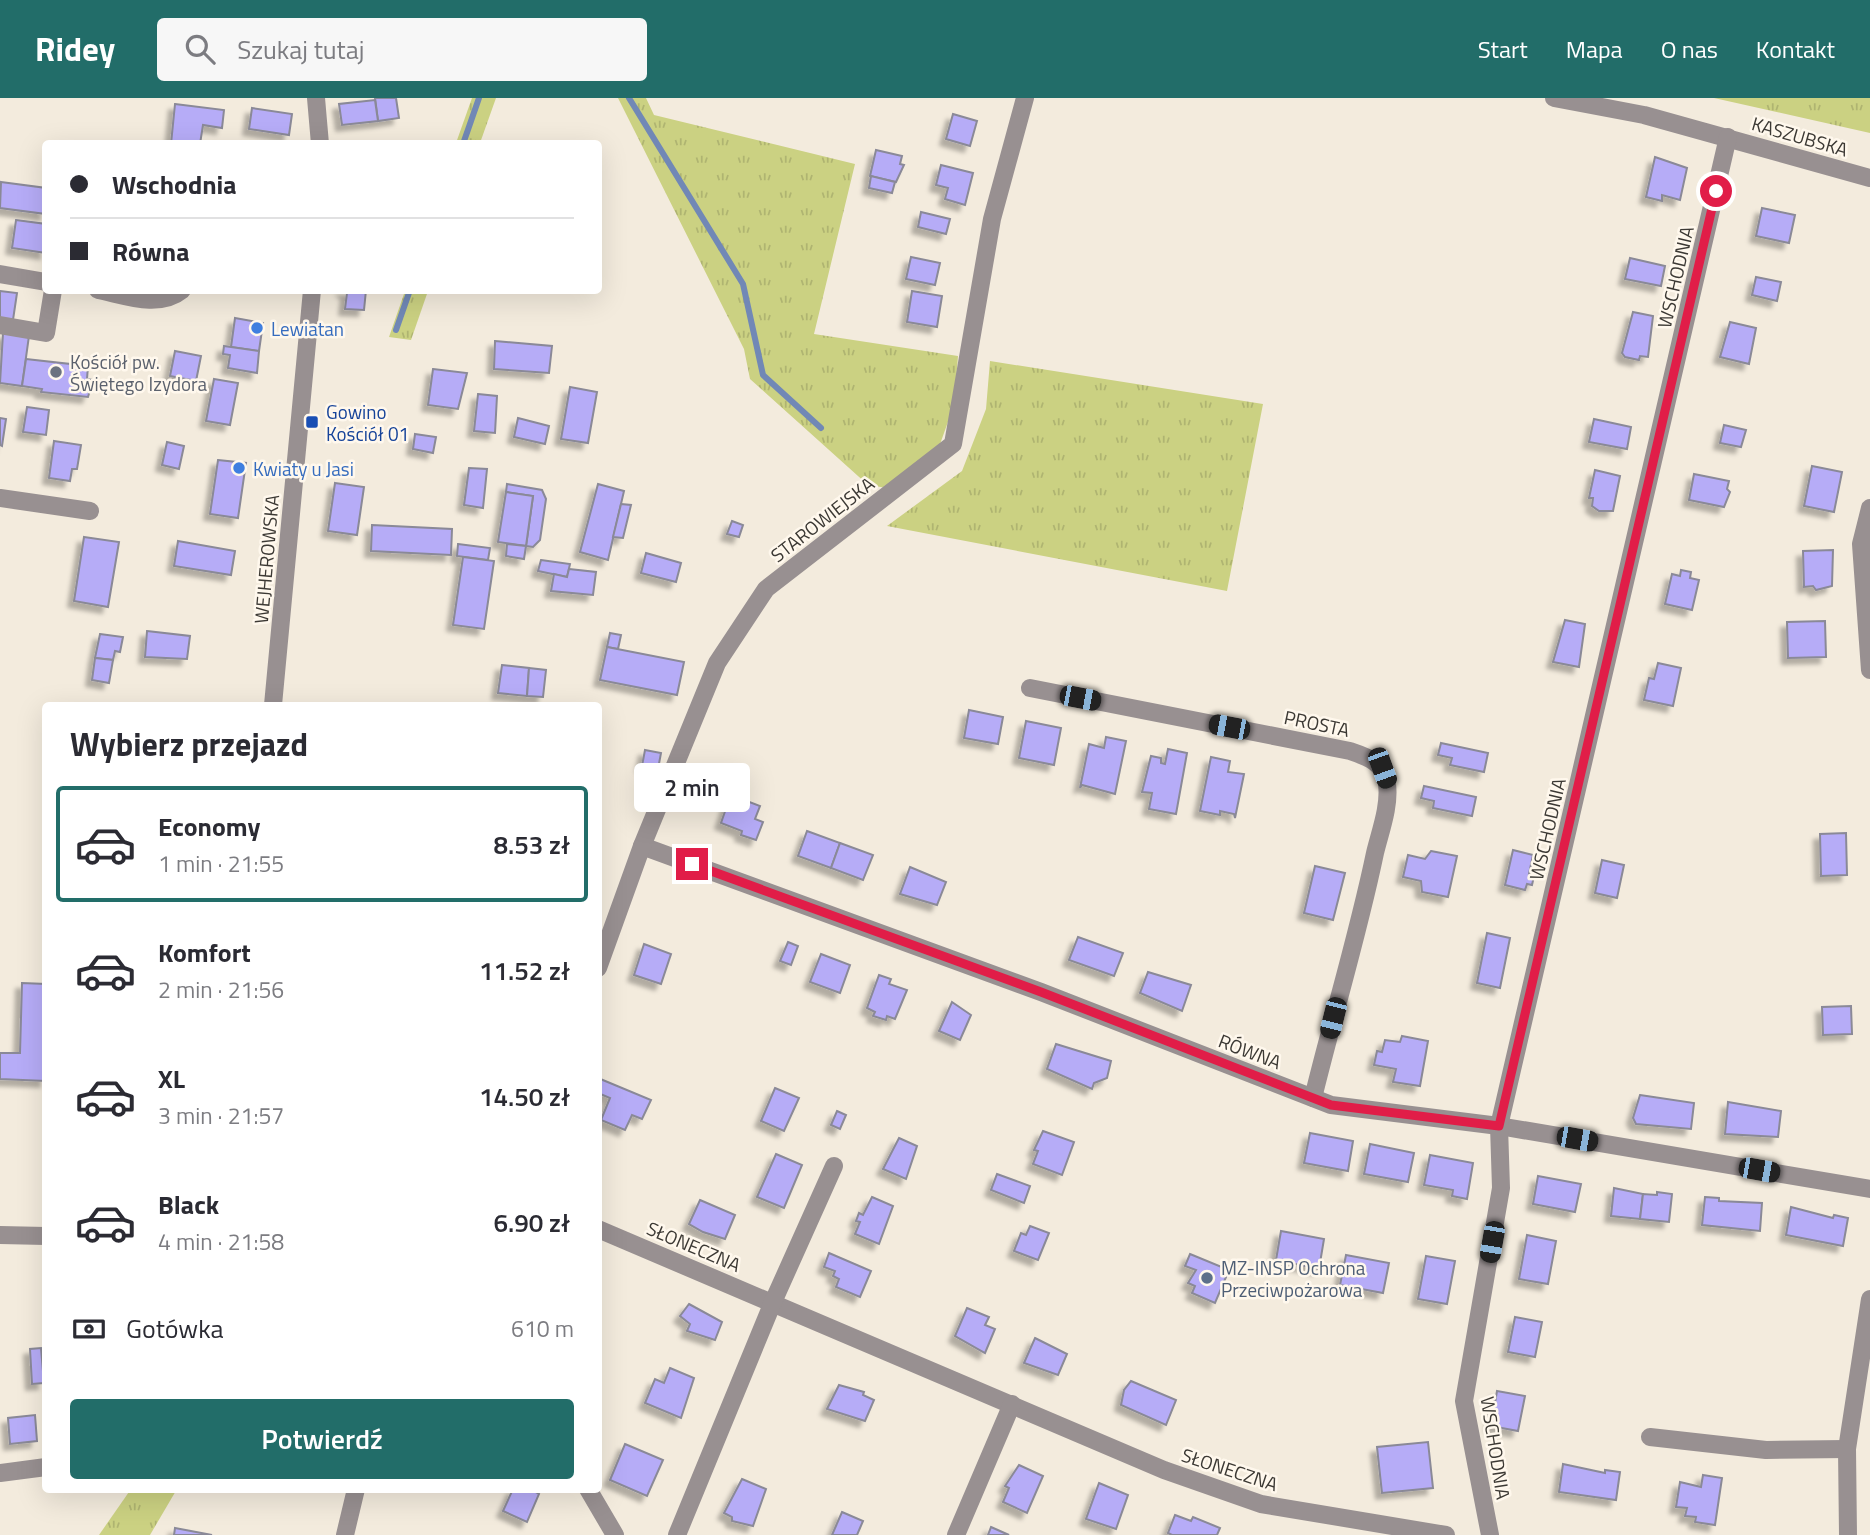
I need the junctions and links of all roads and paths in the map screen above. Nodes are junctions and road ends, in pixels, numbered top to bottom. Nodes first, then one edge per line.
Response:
1 (316, 98) edge
2 (1026, 98) edge
3 (1554, 98) edge
4 (1728, 137) junction
5 (320, 140) edge
6 (1870, 178) edge
7 (0, 274) edge
8 (42, 281) edge
9 (52, 294) edge
10 (121, 294) edge
11 (176, 294) edge
12 (313, 294) edge
13 (0, 325) edge
14 (0, 498) edge
15 (1870, 508) edge
16 (90, 511) dead end
17 (1870, 670) edge
18 (1030, 688) dead end
19 (273, 702) edge
20 (642, 846) junction
21 (602, 957) edge
22 (1313, 1098) junction
23 (1499, 1126) junction
24 (834, 1166) dead end
25 (1870, 1189) edge
26 (602, 1230) edge
27 (0, 1235) edge
28 (42, 1236) edge
29 (1870, 1299) edge
30 (773, 1303) junction
31 (1012, 1404) junction
32 (1650, 1437) dead end
33 (1847, 1449) junction
34 (42, 1468) edge
35 (0, 1473) edge
36 (355, 1493) edge
37 (590, 1493) edge
38 (345, 1535) edge
39 (615, 1535) edge
40 (677, 1535) edge
41 (956, 1535) edge
42 (1446, 1535) edge
43 (1490, 1535) edge
44 (1848, 1535) edge

1 - 5 street
2 - 20 street, STAROWIEJSKA
3 - 4 street, KASZUBSKA
4 - 6 street, KASZUBSKA
4 - 23 street, WSCHODNIA
7 - 8 street
9 - 13 street
10 - 11 street
12 - 19 street, WEJHEROWSKA
14 - 16 street
15 - 17 street
18 - 22 street, PROSTA
20 - 21 street, STAROWIEJSKA
20 - 22 street, RÓWNA
22 - 23 street, RÓWNA
23 - 25 street, RÓWNA
23 - 43 street, WSCHODNIA
24 - 30 street
26 - 30 street, SŁONECZNA
27 - 28 street
29 - 33 street
30 - 31 street, SŁONECZNA
30 - 40 street
31 - 41 street
31 - 42 street, SŁONECZNA
32 - 33 street
33 - 44 street
34 - 35 street
36 - 38 street
37 - 39 street

